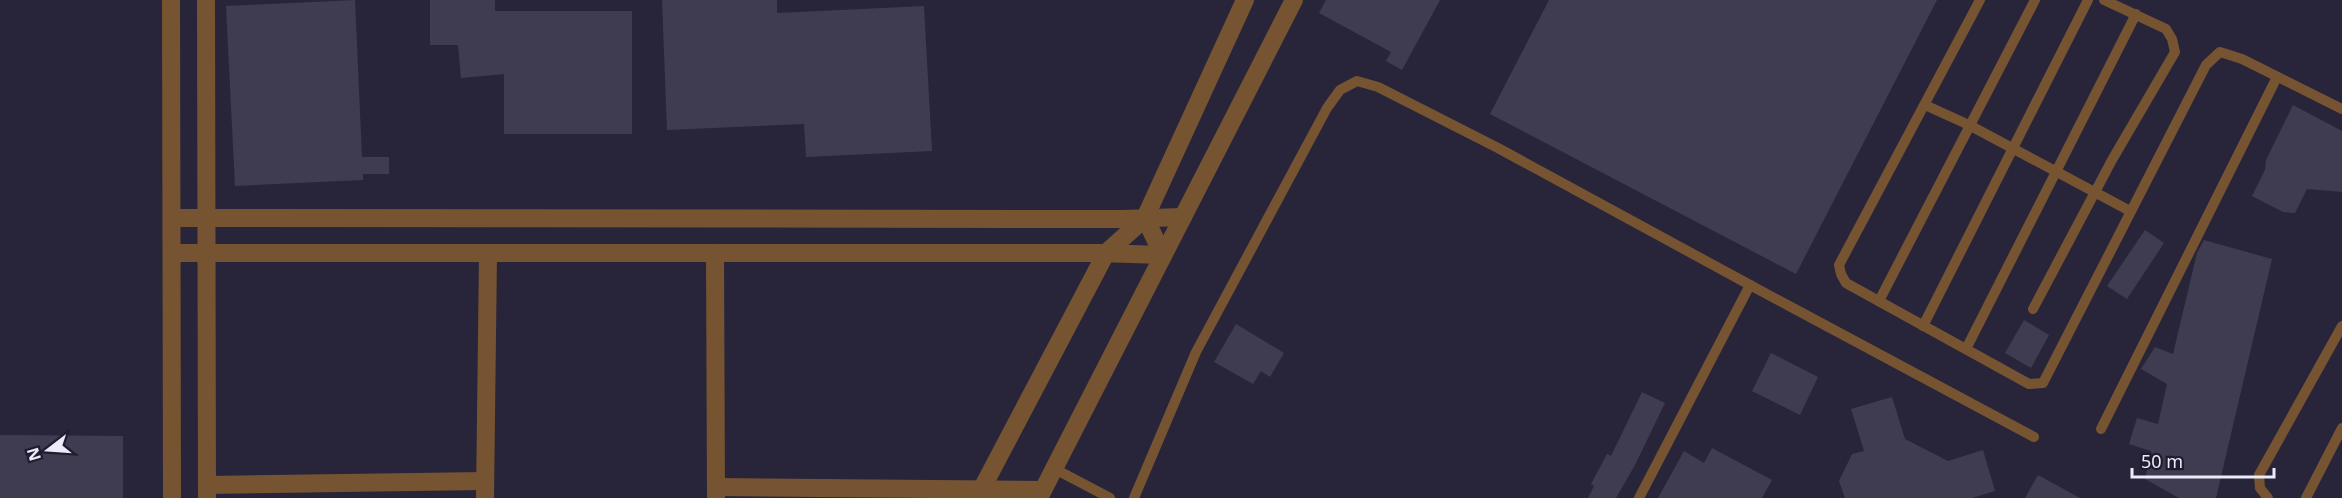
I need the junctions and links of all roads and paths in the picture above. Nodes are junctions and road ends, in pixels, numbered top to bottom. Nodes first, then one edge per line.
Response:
1 (171, 0) edge
2 (206, 0) edge
3 (1245, 0) edge
4 (1294, 0) edge
5 (1980, 0) edge
6 (2035, 0) edge
7 (2088, 0) edge
8 (2104, 0) edge
9 (2136, 14) junction
10 (2277, 77) junction
11 (1925, 105) junction
12 (2342, 109) edge
13 (1969, 125) junction
14 (2014, 149) junction
15 (2058, 172) junction
16 (2095, 192) junction
17 (2130, 211) junction
18 (1183, 217) junction
19 (172, 218) junction
20 (1145, 218) junction
21 (207, 220) junction
22 (172, 253) junction
23 (715, 253) junction
24 (1106, 253) junction
25 (207, 254) junction
26 (488, 254) junction
27 (1163, 255) junction
28 (1750, 285) junction
29 (1879, 301) junction
30 (2033, 309) dead end
31 (1923, 326) junction
32 (2342, 326) edge
33 (1966, 349) junction
34 (2342, 428) edge
35 (2101, 429) dead end
36 (2034, 437) dead end
37 (1053, 468) junction
38 (485, 490) edge
39 (207, 491) edge
40 (716, 492) edge
41 (979, 494) edge
42 (1041, 494) edge
43 (172, 498) edge
44 (1110, 498) edge
45 (1134, 498) edge
46 (1639, 498) edge
47 (2268, 498) edge
48 (2306, 498) edge

1 - 19 street
2 - 21 street
3 - 20 street
4 - 18 street
5 - 11 lane
6 - 13 lane
7 - 14 lane
8 - 9 lane
9 - 15 lane
9 - 16 lane
10 - 12 lane
10 - 17 lane
10 - 35 lane
11 - 13 lane
11 - 29 lane
13 - 14 lane
13 - 29 lane
14 - 15 lane
14 - 31 lane
15 - 16 lane
15 - 33 lane
16 - 17 lane
16 - 30 lane
17 - 33 lane
18 - 20 street
18 - 27 street
19 - 21 street
19 - 22 street
20 - 21 street
20 - 24 street
20 - 27 street
21 - 25 street
22 - 25 street
22 - 43 street
23 - 24 street
23 - 26 street
23 - 40 street
24 - 27 street
24 - 41 street
25 - 26 street
25 - 39 street
26 - 38 street
27 - 37 street
28 - 36 lane
28 - 45 lane
28 - 46 lane
29 - 31 lane
31 - 33 lane
32 - 47 lane
34 - 48 lane
37 - 42 street
37 - 44 lane
38 - 39 street
40 - 41 street
41 - 42 street

